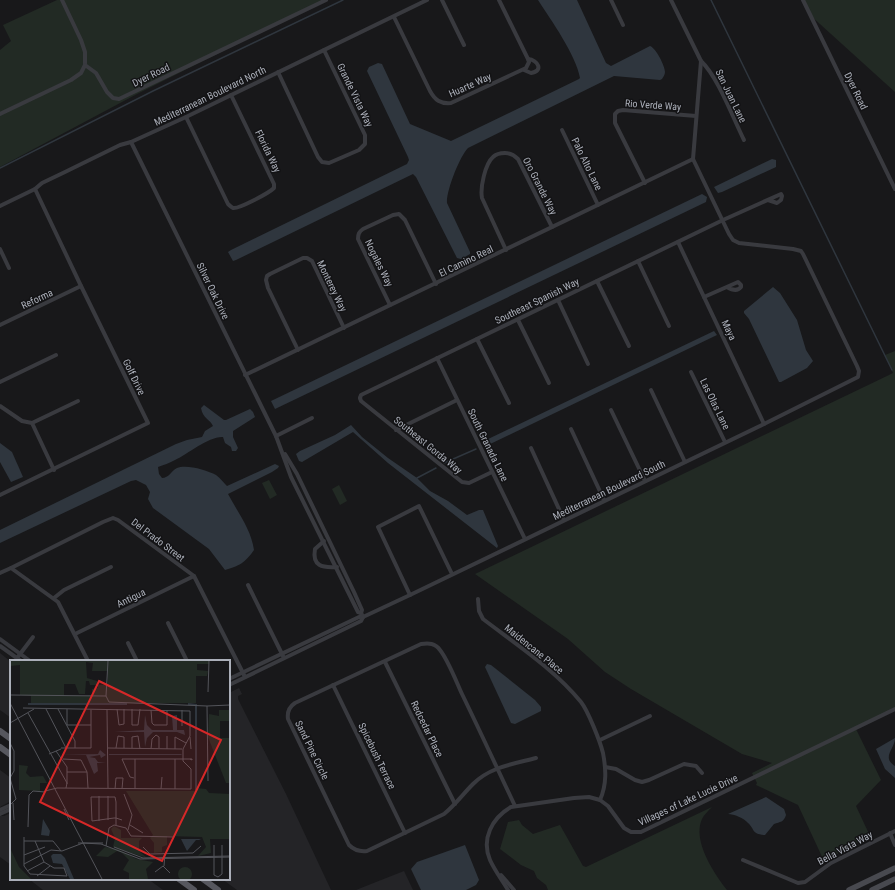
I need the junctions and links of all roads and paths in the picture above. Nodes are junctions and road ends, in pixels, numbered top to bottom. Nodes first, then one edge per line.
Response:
1 (62, 0) edge
2 (326, 0) edge
3 (427, 0) edge
4 (442, 0) edge
5 (499, 0) edge
6 (611, 0) edge
7 (671, 0) edge
8 (803, 0) edge
9 (394, 17) junction
10 (623, 25) dead end
11 (464, 45) dead end
12 (324, 50) junction
13 (528, 59) junction
14 (701, 61) junction
15 (85, 65) junction
16 (524, 70) junction
17 (278, 72) junction
18 (231, 95) junction
19 (0, 114) edge
20 (696, 116) junction
21 (186, 117) junction
22 (562, 130) dead end
23 (744, 140) dead end
24 (131, 142) junction
25 (693, 159) junction
26 (645, 183) junction
27 (36, 189) junction
28 (895, 189) edge
29 (768, 200) dead end
30 (598, 205) junction
31 (0, 206) edge
32 (723, 220) junction
33 (552, 227) junction
34 (678, 242) junction
35 (0, 249) edge
36 (506, 250) junction
37 (638, 261) junction
38 (9, 268) dead end
39 (597, 281) junction
40 (436, 284) junction
41 (81, 286) junction
42 (727, 287) dead end
43 (704, 298) junction
44 (558, 300) junction
45 (390, 305) junction
46 (518, 320) junction
47 (0, 325) edge
48 (670, 326) dead end
49 (344, 328) junction
50 (477, 339) junction
51 (629, 346) dead end
52 (298, 350) junction
53 (56, 356) dead end
54 (437, 358) junction
55 (588, 364) dead end
56 (691, 372) dead end
57 (245, 375) junction
58 (0, 382) edge
59 (549, 383) dead end
60 (651, 390) dead end
61 (355, 398) dead end
62 (360, 398) junction
63 (457, 400) junction
64 (78, 401) dead end
65 (509, 403) dead end
66 (0, 406) edge
67 (611, 410) dead end
68 (312, 418) dead end
69 (32, 423) junction
70 (764, 424) junction
71 (571, 429) dead end
72 (396, 430) junction
73 (276, 436) junction
74 (725, 442) junction
75 (280, 447) junction
76 (531, 448) dead end
77 (685, 462) junction
78 (54, 470) junction
79 (492, 472) junction
80 (645, 481) junction
81 (0, 495) edge
82 (604, 500) junction
83 (564, 520) junction
84 (328, 539) junction
85 (525, 539) junction
86 (323, 542) junction
87 (341, 566) junction
88 (111, 567) dead end
89 (11, 568) junction
90 (336, 568) junction
91 (0, 573) edge
92 (452, 574) junction
93 (194, 576) junction
94 (248, 585) dead end
95 (410, 595) junction
96 (54, 598) junction
97 (478, 599) dead end
98 (362, 615) junction
99 (168, 623) dead end
100 (75, 634) junction
101 (33, 637) dead end
102 (0, 639) edge
103 (128, 643) dead end
104 (0, 646) edge
105 (20, 654) junction
106 (283, 656) junction
107 (19, 660) edge
108 (29, 660) edge
109 (88, 660) edge
110 (136, 660) edge
111 (186, 660) edge
112 (385, 662) junction
113 (244, 675) junction
114 (230, 679) edge
115 (230, 683) edge
116 (333, 685) junction
117 (895, 709) edge
118 (650, 716) dead end
119 (0, 731) edge
120 (10, 738) edge
121 (600, 740) junction
122 (0, 747) edge
123 (10, 754) edge
124 (536, 758) dead end
125 (605, 767) junction
126 (497, 768) junction
127 (702, 773) dead end
128 (600, 800) junction
129 (455, 804) junction
130 (10, 805) edge
131 (514, 806) junction
132 (0, 810) edge
133 (10, 810) edge
134 (0, 814) edge
135 (895, 831) edge
136 (405, 833) junction
137 (890, 834) junction
138 (895, 845) edge
139 (743, 860) dead end
140 (494, 868) junction
141 (895, 868) edge
142 (895, 879) edge
143 (180, 880) edge
144 (204, 880) edge
145 (194, 890) edge
146 (218, 890) edge
147 (508, 890) edge
148 (514, 890) edge
149 (850, 890) edge
150 (872, 890) edge

1 - 15 street
2 - 15 street, Dyer Road
3 - 9 street, Mediterranean Boulevard North
4 - 11 street
5 - 13 street
6 - 10 street
7 - 14 street, San Juan Lane
8 - 28 street, Dyer Road
9 - 12 street, Mediterranean Boulevard North
9 - 16 street, Huarte Way
12 - 17 street, Mediterranean Boulevard North
12 - 17 street, Grande Vista Way
13 - 16 street
13 - 16 street, Huarte Way
14 - 20 street
14 - 23 street, San Juan Lane
15 - 19 street
17 - 18 street, Mediterranean Boulevard North
18 - 21 street, Mediterranean Boulevard North
18 - 21 street, Florida Way
20 - 25 street
20 - 26 street, Rio Verde Way
21 - 24 street, Mediterranean Boulevard North
22 - 30 street, Palo Alto Lane
24 - 27 street, Mediterranean Boulevard North
24 - 57 street, Silver Oak Drive
25 - 26 street, El Camino Real
25 - 32 street
26 - 30 street, El Camino Real
27 - 31 street, Mediterranean Boulevard North
27 - 41 street, Golf Drive
29 - 32 street, Southeast Spanish Way
30 - 33 street, El Camino Real
32 - 34 street, Southeast Spanish Way
32 - 70 street, Mediterranean Boulevard South
33 - 36 street, El Camino Real
33 - 36 street, Oro Grande Way
34 - 37 street, Southeast Spanish Way
34 - 43 street, Maya
35 - 38 street
36 - 40 street, El Camino Real
37 - 39 street, Southeast Spanish Way
37 - 48 street
39 - 44 street, Southeast Spanish Way
39 - 51 street
40 - 45 street, El Camino Real
40 - 45 street, Nogales Way
41 - 47 street, Reforma
41 - 78 street, Golf Drive
42 - 43 street
43 - 70 street, Maya
44 - 46 street, Southeast Spanish Way
44 - 55 street
45 - 49 street, El Camino Real
46 - 50 street, Southeast Spanish Way
46 - 59 street
49 - 52 street, El Camino Real
49 - 52 street, Monterey Way
50 - 54 street, Southeast Spanish Way
50 - 65 street
52 - 57 street, El Camino Real
53 - 58 street
54 - 62 street, Southeast Spanish Way
54 - 63 street, South Granada Lane
56 - 74 street, Las Olas Lane
57 - 73 street, Silver Oak Drive
60 - 77 street
61 - 62 street
62 - 72 street, Southeast Gorda Way
63 - 72 street
63 - 79 street, South Granada Lane
64 - 69 street
66 - 69 street
67 - 80 street
68 - 73 street
69 - 78 street
70 - 74 street, Mediterranean Boulevard South
71 - 82 street
72 - 79 street, Southeast Gorda Way
73 - 75 street, Silver Oak Drive
74 - 77 street, Mediterranean Boulevard South
75 - 84 street, Silver Oak Drive
75 - 86 street, Silver Oak Drive
76 - 83 street
77 - 80 street, Mediterranean Boulevard South
78 - 81 street, Golf Drive
79 - 85 street, South Granada Lane
80 - 82 street, Mediterranean Boulevard South
82 - 83 street, Mediterranean Boulevard South
83 - 85 street, Mediterranean Boulevard South
84 - 86 street
84 - 87 street, Silver Oak Drive
85 - 92 street, Mediterranean Boulevard South
86 - 90 street, Silver Oak Drive
86 - 90 street
87 - 90 street
87 - 98 street, Silver Oak Drive
88 - 96 street
89 - 91 street
89 - 93 street, Del Prado Street
89 - 96 street
90 - 98 street, Silver Oak Drive
92 - 95 street, Mediterranean Boulevard South
92 - 95 street
93 - 100 street, Antigua
93 - 113 street, Del Prado Street
94 - 106 street
95 - 98 street, Mediterranean Boulevard South
96 - 100 street
97 - 121 street, Maidencane Place
98 - 106 street, Mediterranean Boulevard South
99 - 111 street
100 - 109 street
101 - 105 street
102 - 105 street
103 - 110 street
104 - 107 street
105 - 107 street
105 - 108 street
106 - 113 street, Mediterranean Boulevard South
112 - 116 street, Sand Pine Circle
112 - 126 street, Sand Pine Circle
112 - 129 street, Redcedar Place
113 - 114 street, Mediterranean Boulevard South
113 - 115 street, Mediterranean Boulevard South
116 - 136 street, Spicebush Terrace
116 - 136 street, Sand Pine Circle
117 - 128 street, Villages of Lake Lucie Drive
118 - 121 street
119 - 120 main road
121 - 125 street, Maidencane Place
122 - 123 main road
124 - 126 street
125 - 127 street
125 - 128 street, Maidencane Place
126 - 129 street, Sand Pine Circle
126 - 131 street, Sand Pine Circle
128 - 131 street
129 - 136 street, Sand Pine Circle
130 - 132 street
131 - 140 street
133 - 134 street
135 - 137 street, Bella Vista Way
137 - 138 street
137 - 139 street, Bella Vista Way
140 - 147 street
140 - 148 street
141 - 149 street
142 - 150 street
143 - 145 main road
144 - 146 main road

